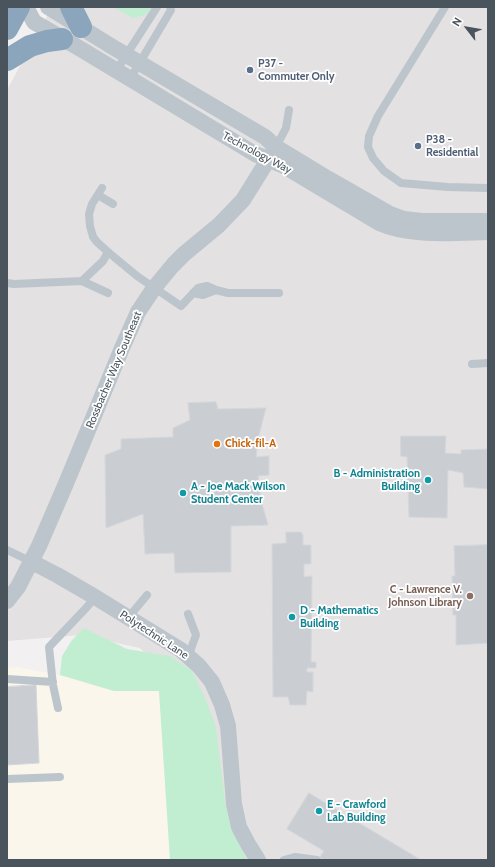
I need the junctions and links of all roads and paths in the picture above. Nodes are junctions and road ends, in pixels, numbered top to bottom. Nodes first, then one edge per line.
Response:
1 (19, 7) edge
2 (26, 7) edge
3 (48, 7) edge
4 (71, 7) edge
5 (158, 7) edge
6 (170, 7) edge
7 (445, 7) edge
8 (80, 27) junction
9 (7, 29) edge
10 (62, 39) junction
11 (133, 58) junction
12 (7, 60) edge
13 (116, 71) junction
14 (130, 79) junction
15 (289, 110) dead end
16 (272, 153) junction
17 (488, 188) edge
18 (113, 204) dead end
19 (488, 221) edge
20 (404, 230) junction
21 (488, 232) edge
22 (108, 252) junction
23 (82, 281) junction
24 (7, 283) edge
25 (154, 288) junction
26 (108, 293) dead end
27 (279, 293) dead end
28 (488, 363) edge
29 (472, 364) dead end
30 (7, 550) edge
31 (32, 562) junction
32 (147, 595) dead end
33 (95, 598) junction
34 (7, 602) edge
35 (188, 614) dead end
36 (128, 618) junction
37 (188, 657) junction
38 (7, 679) edge
39 (53, 682) junction
40 (58, 708) dead end
41 (60, 777) dead end
42 (7, 779) edge
43 (258, 860) edge
44 (284, 860) edge
45 (318, 860) edge

1 - 9 highway
2 - 10 street, Technology Way
3 - 8 street, Technology Way
4 - 8 highway
5 - 11 lane
6 - 11 lane
7 - 17 lane
8 - 11 street, Technology Way
10 - 12 highway
10 - 13 street, Technology Way
11 - 13 lane
11 - 14 lane
11 - 16 street, Technology Way
13 - 14 street, Technology Way
14 - 16 street, Technology Way
15 - 16 lane
16 - 20 street, Technology Way
16 - 25 street, Rossbacher Way Southeast
18 - 22 lane
19 - 20 street, Technology Way
20 - 21 street, Technology Way
22 - 23 lane
22 - 25 lane
23 - 24 lane
23 - 26 lane
25 - 27 lane
25 - 31 street, Rossbacher Way Southeast
28 - 29 lane
30 - 31 lane
31 - 33 street, Polytechnic Lane
31 - 34 street, Rossbacher Way Southeast
32 - 36 lane
33 - 36 street, Polytechnic Lane
33 - 39 lane
35 - 37 lane
36 - 37 street, Polytechnic Lane
37 - 43 street, Polytechnic Lane
38 - 39 lane
39 - 40 lane
41 - 42 lane
44 - 45 lane

